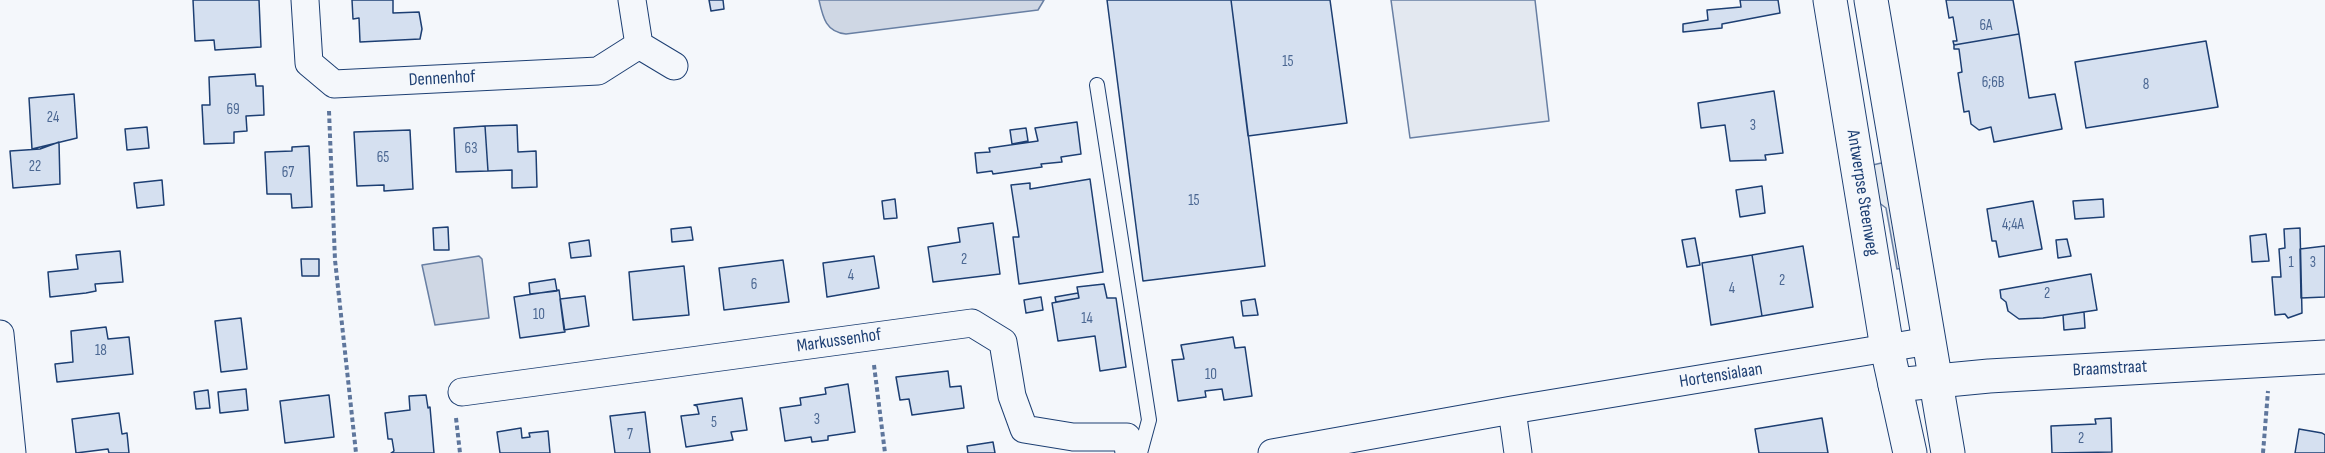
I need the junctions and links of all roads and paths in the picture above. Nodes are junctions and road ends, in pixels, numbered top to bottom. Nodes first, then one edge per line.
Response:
1 (305, 0) edge
2 (632, 0) edge
3 (1830, 0) edge
4 (1871, 0) edge
5 (639, 45) junction
6 (674, 66) dead end
7 (334, 84) junction
8 (1097, 84) dead end
9 (0, 334) edge
10 (871, 337) junction
11 (1929, 341) junction
12 (1887, 348) junction
13 (2325, 357) edge
14 (2271, 360) junction
15 (1936, 380) junction
16 (1895, 385) junction
17 (462, 392) dead end
18 (1512, 410) junction
19 (12, 453) edge
20 (356, 453) edge
21 (885, 453) edge
22 (1130, 453) edge
23 (1140, 453) edge
24 (1272, 453) edge
25 (1518, 453) edge
26 (1910, 453) edge
27 (1948, 453) edge
28 (2263, 453) edge

1 - 7 street
2 - 5 street
3 - 12 main road, Antwerpse Steenweg
4 - 11 main road
5 - 6 street
5 - 7 street, Dennenhof
7 - 20 path
8 - 23 lane
9 - 19 street
10 - 17 street, Markussenhof
10 - 21 path
10 - 22 street, Markussenhof
11 - 12 street, Hortensialaan
11 - 15 main road
12 - 16 main road, Antwerpse Steenweg
12 - 18 street, Hortensialaan
13 - 14 main road, Braamstraat
14 - 15 main road, Braamstraat
14 - 28 path
15 - 16 main road, Braamstraat
15 - 27 main road
16 - 26 main road, Antwerpse Steenweg
18 - 24 street, Hortensialaan
18 - 25 street

